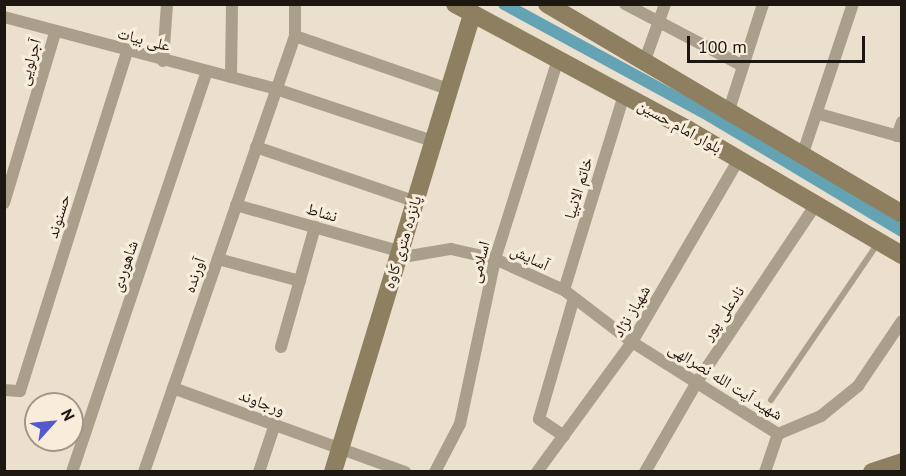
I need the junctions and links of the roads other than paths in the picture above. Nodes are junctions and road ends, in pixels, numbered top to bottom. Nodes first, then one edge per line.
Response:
1 (167, 4) edge
2 (232, 4) edge
3 (295, 4) edge
4 (455, 4) edge
5 (547, 4) edge
6 (625, 4) edge
7 (665, 4) edge
8 (763, 4) edge
9 (853, 4) edge
10 (472, 14) junction
11 (4, 17) edge
12 (659, 22) junction
13 (55, 33) junction
14 (295, 36) junction
15 (127, 51) junction
16 (558, 59) junction
17 (645, 60) junction
18 (163, 61) junction
19 (743, 66) junction
20 (207, 72) junction
21 (231, 77) junction
22 (276, 89) junction
23 (448, 89) junction
24 (624, 95) junction
25 (729, 110) junction
26 (819, 114) junction
27 (902, 122) edge
28 (899, 137) edge
29 (432, 141) junction
30 (256, 147) junction
31 (802, 156) junction
32 (739, 159) junction
33 (414, 201) junction
34 (4, 203) edge
35 (236, 205) junction
36 (815, 206) junction
37 (902, 214) edge
38 (315, 227) junction
39 (879, 243) junction
40 (398, 254) junction
41 (902, 255) edge
42 (218, 259) junction
43 (495, 259) junction
44 (300, 281) junction
45 (569, 294) junction
46 (902, 321) edge
47 (632, 342) junction
48 (281, 347) dead end
49 (697, 382) junction
50 (173, 388) junction
51 (4, 390) edge
52 (771, 400) dead end
53 (275, 424) junction
54 (778, 434) junction
55 (564, 436) junction
56 (340, 447) junction
57 (902, 462) edge
58 (72, 471) edge
59 (144, 471) edge
60 (260, 471) edge
61 (333, 471) edge
62 (405, 471) edge
63 (435, 471) edge
64 (537, 471) edge
65 (645, 471) edge
66 (765, 471) edge
67 (872, 471) edge

1 - 18 street
2 - 21 street
3 - 14 street, آورنده
4 - 10 main road, بلوار امام حسین
5 - 17 main road
6 - 12 street
7 - 12 street
8 - 19 street
9 - 26 street
10 - 16 main road, بلوار امام حسین
10 - 23 main road, پانزده متری کاوه
11 - 13 street, علی بیات
12 - 17 street
12 - 19 street
13 - 15 street, علی بیات
13 - 34 street, آجرلویی
14 - 22 street, آورنده
14 - 23 street
15 - 18 street, علی بیات
15 - 51 street, حسنوند
16 - 24 main road, بلوار امام حسین
16 - 43 street, اسلامی
17 - 25 main road
18 - 20 street, علی بیات
19 - 25 street
20 - 21 street, علی بیات
20 - 58 street, شاهوردی
21 - 22 street, علی بیات
22 - 29 street, علی بیات
22 - 30 street, آورنده
23 - 29 main road, پانزده متری کاوه
24 - 32 main road, بلوار امام حسین
24 - 45 street, خاتم الانبیا
25 - 31 main road
26 - 28 street
26 - 31 street
27 - 28 street
29 - 33 main road, پانزده متری کاوه
30 - 33 street
30 - 35 street, آورنده
31 - 37 main road
32 - 36 main road, بلوار امام حسین
32 - 47 street, شهباز نژاد
33 - 40 main road, پانزده متری کاوه
35 - 38 street, نشاط
35 - 42 street, آورنده
36 - 39 main road, بلوار امام حسین
36 - 49 street, نادعلی پور
38 - 40 street, نشاط
38 - 44 street
39 - 41 main road, بلوار امام حسین
39 - 52 lane
40 - 43 street, آسایش
40 - 56 main road, پانزده متری کاوه
42 - 44 street
42 - 50 street, آورنده
43 - 45 street, آسایش
43 - 63 street, اسلامی
44 - 48 street
45 - 47 street, آسایش
45 - 55 street, خاتم الانبیا
46 - 54 street, شهید آیت الله نصرالهی
47 - 49 street, شهید آیت الله نصرالهی
47 - 55 street, شهباز نژاد
49 - 54 street, شهید آیت الله نصرالهی
49 - 65 street, نادعلی پور
50 - 53 street, ورجاوند
50 - 59 street, آورنده
53 - 56 street, ورجاوند
53 - 60 street
54 - 66 street
55 - 64 street, شهباز نژاد
56 - 61 main road, پانزده متری کاوه
56 - 62 street, ورجاوند
57 - 67 main road

